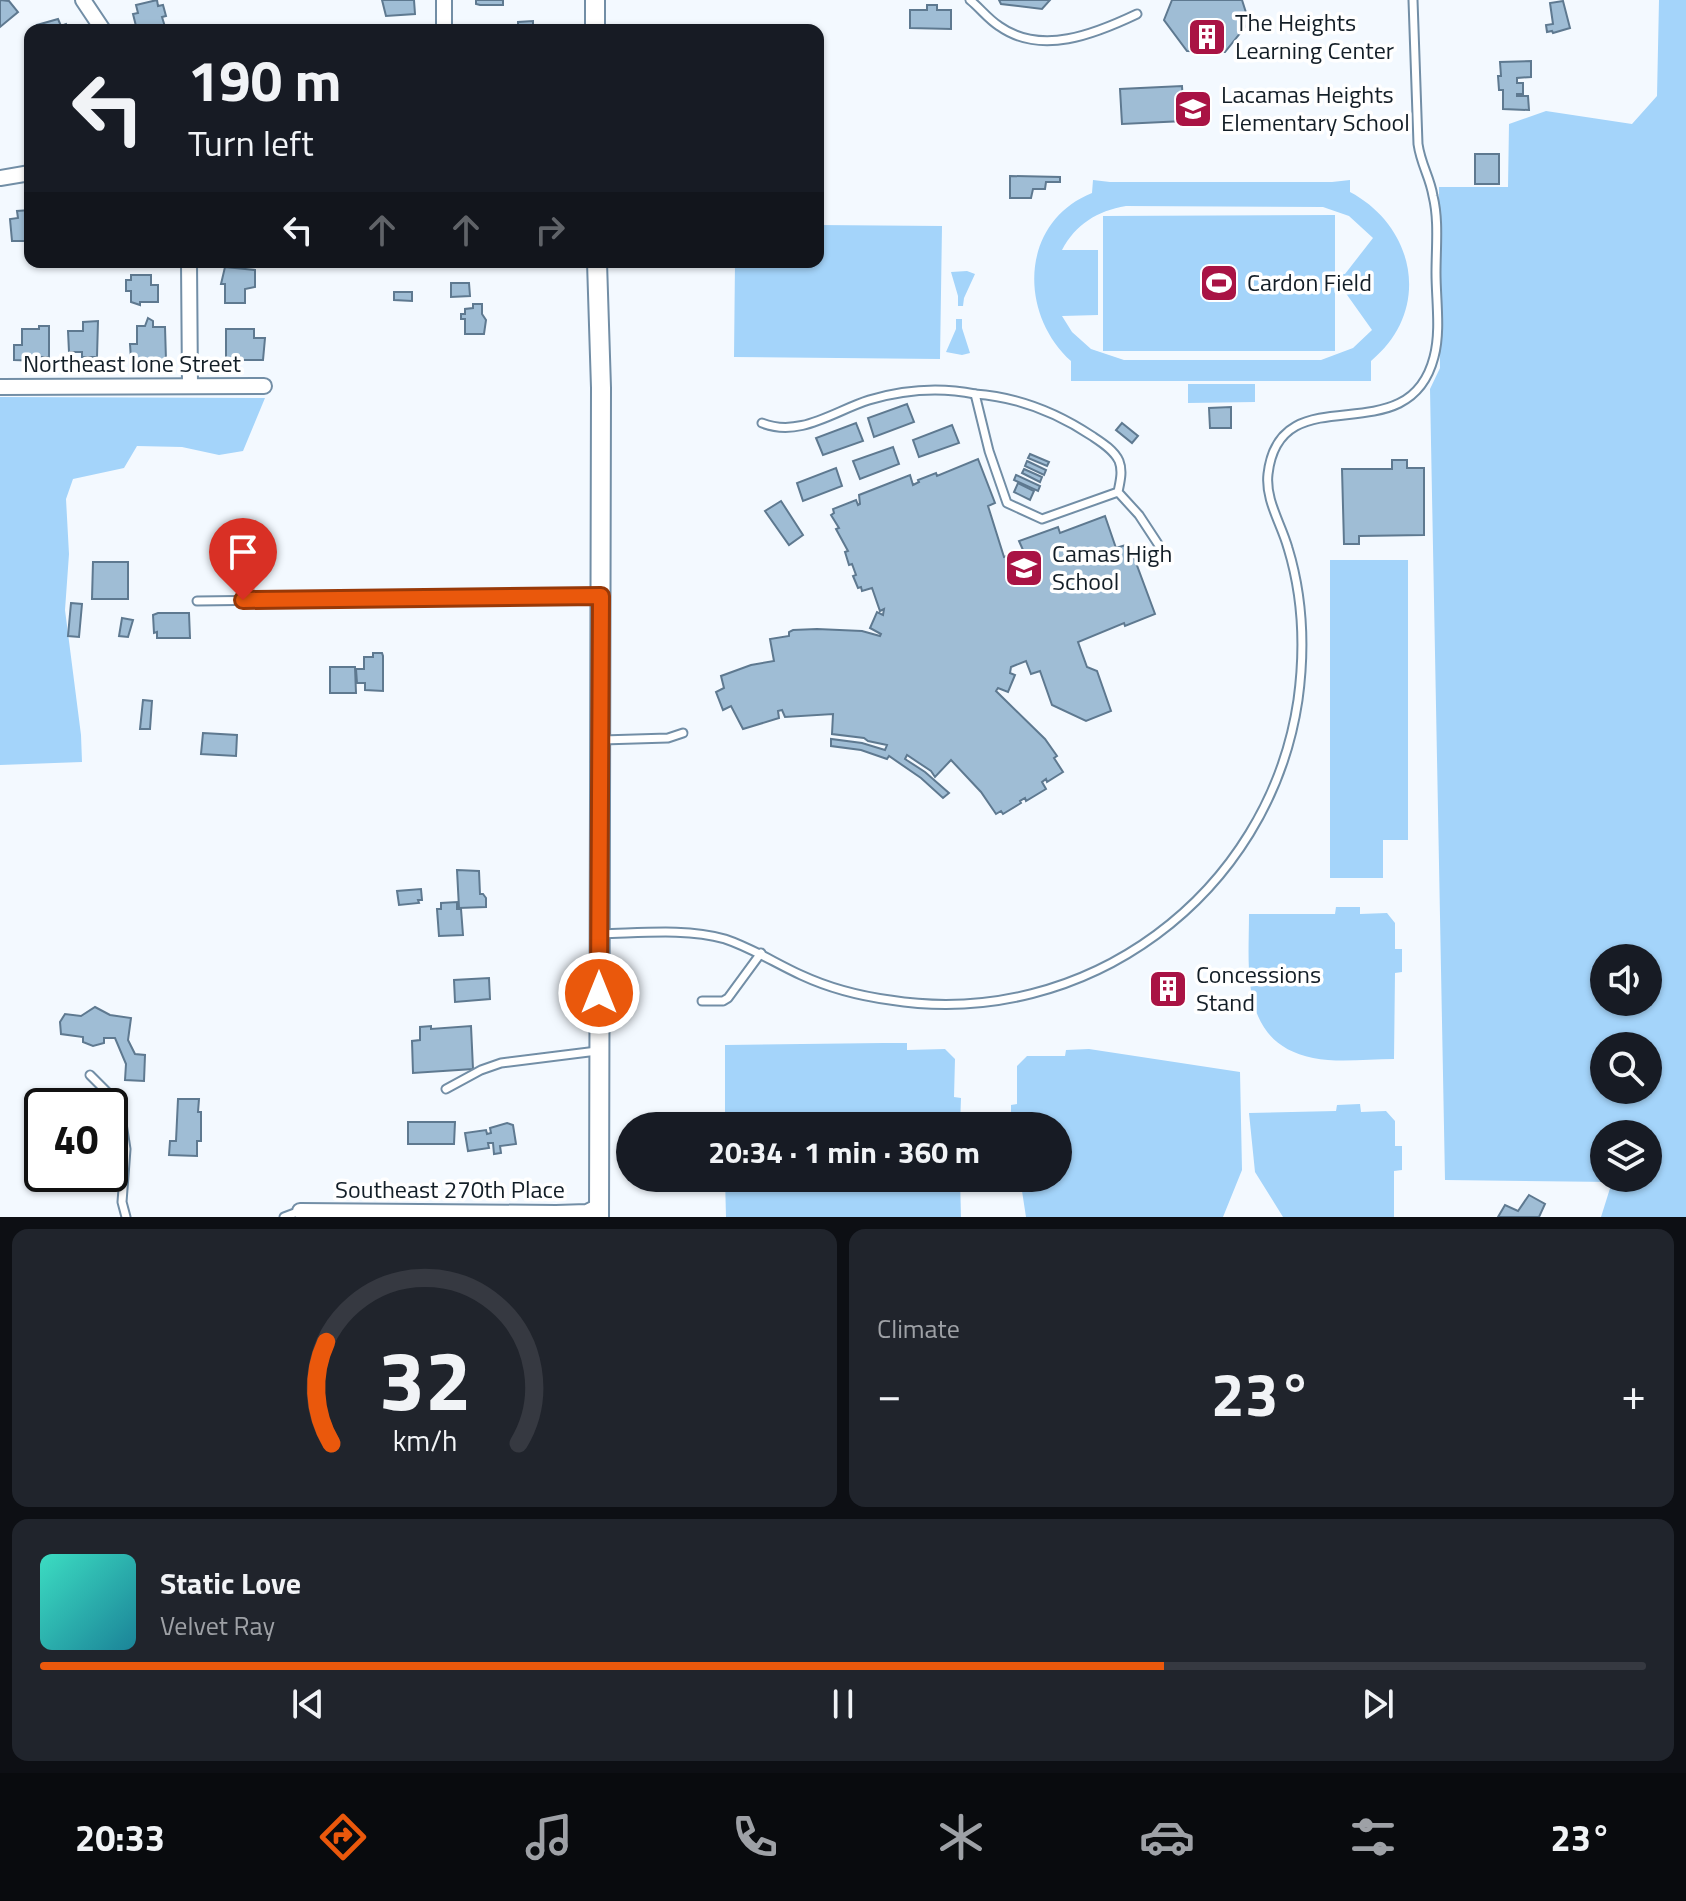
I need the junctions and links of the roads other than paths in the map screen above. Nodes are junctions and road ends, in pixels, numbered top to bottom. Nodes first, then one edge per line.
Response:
1 (83, 0) edge
2 (444, 0) edge
3 (595, 0) edge
4 (970, 0) edge
5 (1413, 0) edge
6 (1137, 14) dead end
7 (99, 24) edge
8 (444, 24) edge
9 (595, 24) edge
10 (24, 174) edge
11 (0, 178) edge
12 (189, 268) edge
13 (597, 268) edge
14 (190, 386) junction
15 (264, 386) dead end
16 (0, 387) edge
17 (975, 394) junction
18 (762, 423) dead end
19 (1118, 492) junction
20 (1160, 547) dead end
21 (601, 596) junction
22 (197, 601) dead end
23 (683, 733) dead end
24 (600, 740) junction
25 (600, 934) junction
26 (761, 953) junction
27 (702, 1001) dead end
28 (599, 1051) junction
29 (90, 1075) dead end
30 (446, 1089) dead end
31 (300, 1211) joint
32 (599, 1212) edge
33 (126, 1217) edge
34 (284, 1217) edge

1 - 7 street
2 - 8 street
3 - 9 street
4 - 6 lane
5 - 26 lane
10 - 11 street
12 - 14 street
13 - 21 street
14 - 15 street, Northeast Ione Street
14 - 16 street, Northeast Ione Street
17 - 18 lane
17 - 19 lane
17 - 19 lane
19 - 20 lane
21 - 22 lane
21 - 24 street
23 - 24 lane
24 - 25 street
25 - 26 lane
25 - 28 street
26 - 27 lane
28 - 30 lane
28 - 32 street
29 - 33 lane
31 - 32 street, Southeast 270th Place
31 - 34 lane

